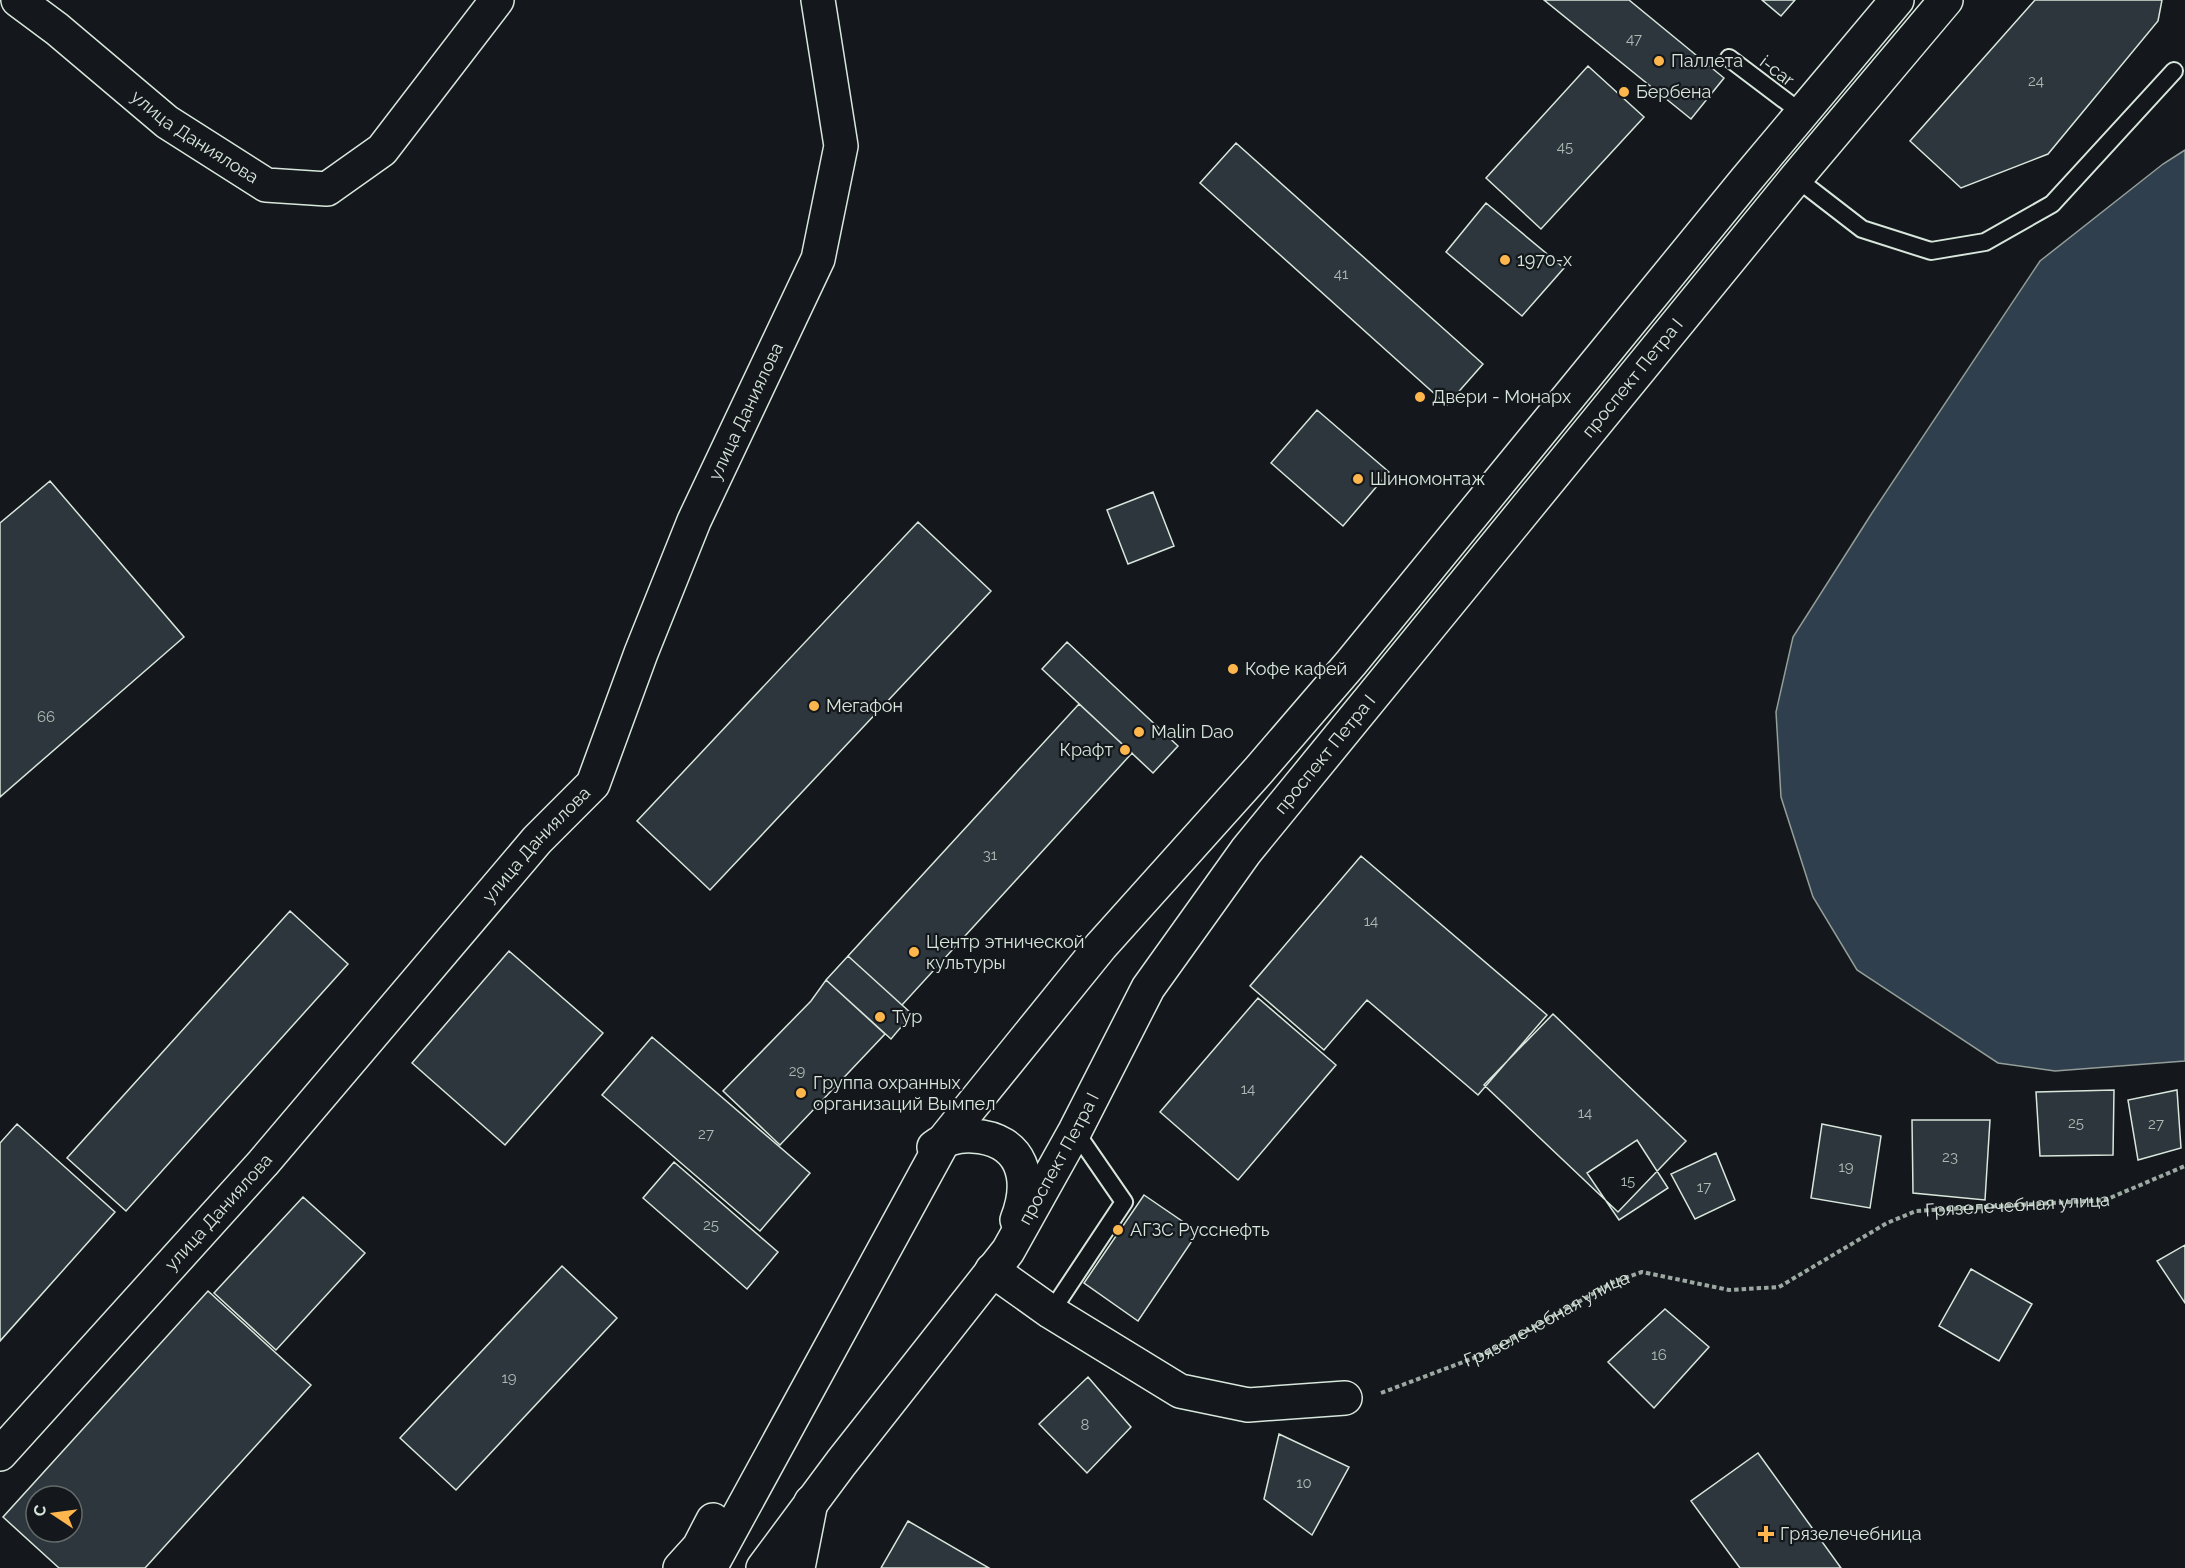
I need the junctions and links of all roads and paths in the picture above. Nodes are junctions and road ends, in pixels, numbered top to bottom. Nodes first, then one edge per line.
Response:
1 (18, 0) edge
2 (497, 0) edge
3 (818, 0) edge
4 (1897, 0) edge
5 (1946, 0) edge
6 (1729, 58) dead end
7 (2174, 71) dead end
8 (1803, 114) junction
9 (1796, 177) junction
10 (1101, 946) junction
11 (1076, 1131) junction
12 (944, 1140) junction
13 (906, 1166) junction
14 (2185, 1166) edge
15 (1000, 1260) junction
16 (1051, 1312) junction
17 (1345, 1398) joint
18 (0, 1454) edge
19 (811, 1502) junction
20 (680, 1568) edge
21 (710, 1568) edge
22 (763, 1568) edge
23 (798, 1568) edge

1 - 2 main road, улица Даниялова
3 - 18 main road, улица Даниялова
4 - 8 main road, проспект Петра I
5 - 9 main road, проспект Петра I
6 - 8 lane, i-car
7 - 9 lane
8 - 10 main road, проспект Петра I
9 - 11 main road, проспект Петра I
10 - 12 main road, проспект Петра I
10 - 13 main road
11 - 15 main road, проспект Петра I
11 - 16 lane
12 - 13 main road
12 - 15 main road
12 - 21 main road
13 - 20 main road
14 - 17 path, Грязелечебная улица
15 - 16 main road
15 - 19 main road, проспект Петра I
16 - 17 main road
19 - 22 main road
19 - 23 main road, проспект Петра I

